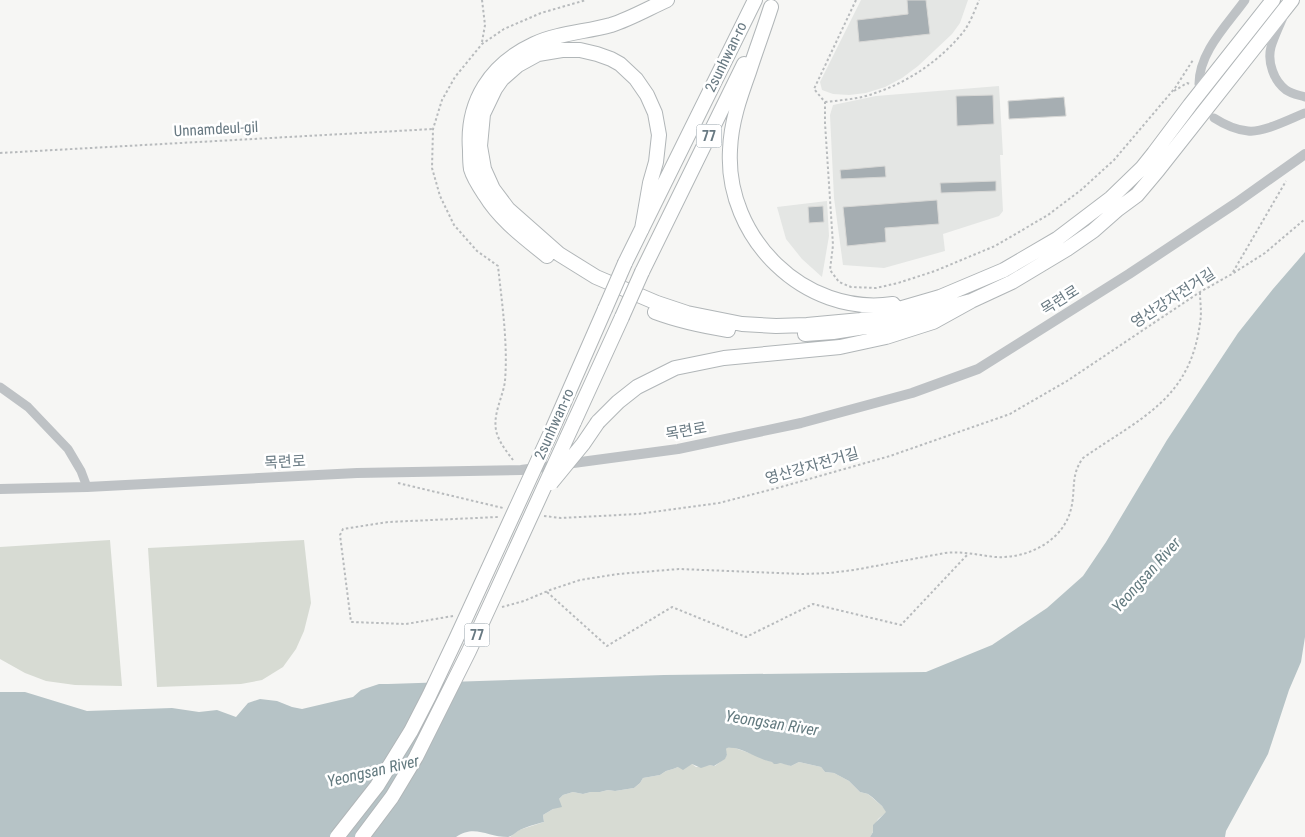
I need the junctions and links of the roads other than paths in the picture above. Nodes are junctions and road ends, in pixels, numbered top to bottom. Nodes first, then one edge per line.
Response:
1 (667, 0) edge
2 (755, 0) edge
3 (1245, 0) edge
4 (1273, 0) edge
5 (1291, 2) edge
6 (773, 4) edge
7 (1199, 84) road end
8 (1305, 96) edge
9 (1305, 113) edge
10 (1214, 118) dead end
11 (1305, 154) edge
12 (642, 228) junction
13 (940, 297) junction
14 (971, 301) junction
15 (0, 387) edge
16 (87, 487) junction
17 (0, 489) edge
18 (538, 500) junction
19 (337, 837) edge
20 (362, 837) edge

1 - 14 highway
2 - 12 highway, 2sunhwan-ro / 77
3 - 7 street
4 - 13 highway
5 - 8 street
5 - 14 highway
6 - 13 highway
6 - 18 highway, 2sunhwan-ro / 77, bridge
9 - 10 street
11 - 16 street, 목련로
12 - 13 highway
12 - 19 highway, 2sunhwan-ro / 77, bridge
14 - 18 highway, bridge
15 - 16 street
16 - 17 street, 목련로
18 - 20 highway, 2sunhwan-ro / 77, bridge

